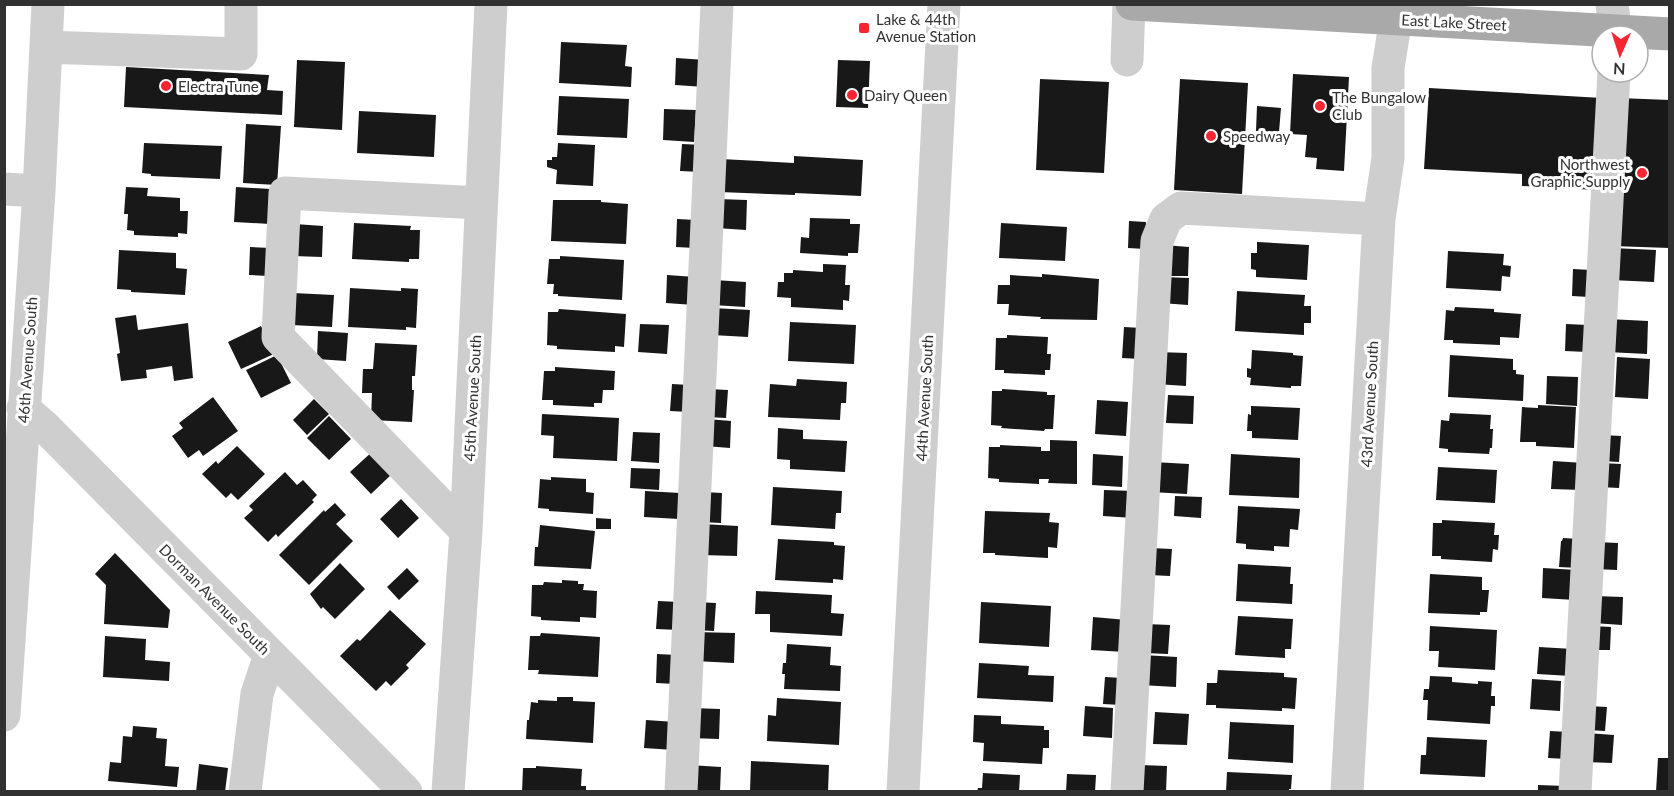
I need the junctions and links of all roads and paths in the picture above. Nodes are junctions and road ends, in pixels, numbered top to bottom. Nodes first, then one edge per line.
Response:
1 (48, 4) edge
2 (241, 4) edge
3 (492, 4) edge
4 (717, 4) edge
5 (944, 4) edge
6 (1130, 4) edge
7 (1378, 13) edge
8 (1615, 24) edge
9 (1650, 30) edge
10 (1670, 34) edge
11 (46, 47) junction
12 (1127, 60) dead end
13 (1613, 84) edge
14 (4, 189) edge
15 (39, 191) junction
16 (481, 203) junction
17 (1379, 219) junction
18 (23, 408) junction
19 (466, 531) junction
20 (270, 655) junction
21 (4, 715) edge
22 (245, 792) edge
23 (406, 792) edge
24 (448, 792) edge
25 (681, 792) edge
26 (903, 792) edge
27 (1127, 792) edge
28 (1347, 792) edge
29 (1575, 792) edge

1 - 11 street, 46th Avenue South
2 - 11 street
3 - 16 street, 45th Avenue South
4 - 25 street
5 - 26 street, 44th Avenue South
6 - 7 main road, East Lake Street
6 - 12 street
7 - 8 main road, East Lake Street
7 - 17 street, 43rd Avenue South
9 - 10 main road, East Lake Street
11 - 15 street, 46th Avenue South
13 - 29 street
14 - 15 street
15 - 18 street, 46th Avenue South
16 - 19 street, 45th Avenue South
16 - 19 street
17 - 27 street
17 - 28 street, 43rd Avenue South
18 - 20 street, Dorman Avenue South
18 - 21 street, 46th Avenue South
19 - 24 street, 45th Avenue South
20 - 22 street
20 - 23 street, Dorman Avenue South

